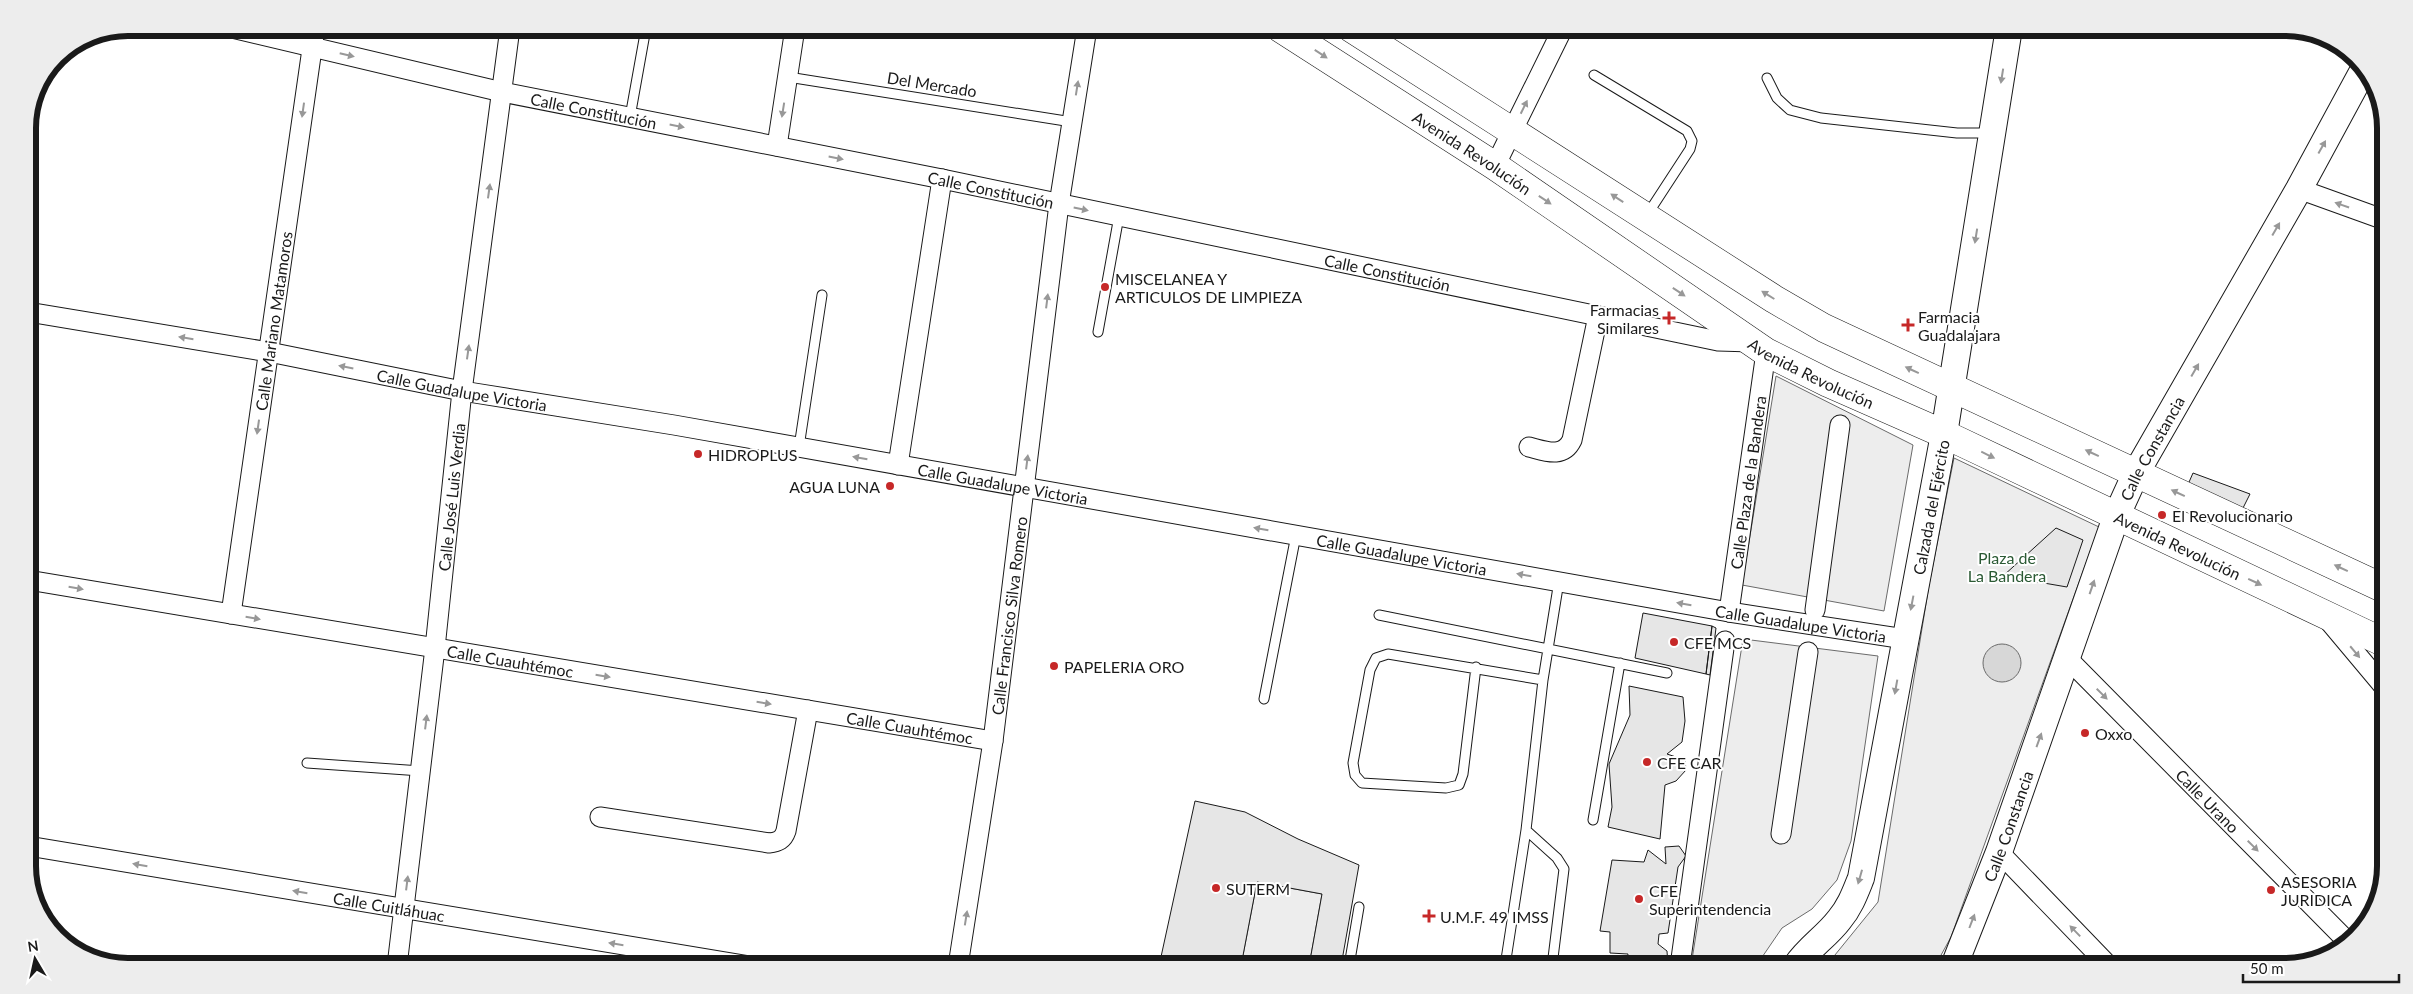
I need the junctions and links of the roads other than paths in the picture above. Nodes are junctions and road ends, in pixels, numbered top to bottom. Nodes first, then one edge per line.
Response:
1 (268, 36) edge
2 (313, 36) edge
3 (509, 36) edge
4 (645, 36) edge
5 (794, 36) edge
6 (1086, 36) edge
7 (1292, 36) edge
8 (1364, 36) edge
9 (1559, 36) edge
10 (2008, 36) edge
11 (312, 46) junction
12 (1594, 75) dead end
13 (2360, 76) edge
14 (788, 77) junction
15 (1767, 78) dead end
16 (502, 92) junction
17 (630, 117) junction
18 (1072, 122) junction
19 (1513, 131) junction
20 (1992, 133) junction
21 (778, 146) junction
22 (1495, 166) junction
23 (942, 179) junction
24 (2299, 189) junction
25 (1059, 204) junction
26 (1119, 216) junction
27 (1646, 217) junction
28 (2377, 217) edge
29 (822, 295) dead end
30 (36, 313) edge
31 (1598, 316) junction
32 (1098, 332) dead end
33 (1759, 347) junction
34 (268, 352) junction
35 (1952, 388) junction
36 (462, 391) junction
37 (1840, 425) dead end
38 (1944, 434) junction
39 (799, 447) junction
40 (1529, 447) dead end
41 (898, 465) junction
42 (2136, 473) junction
43 (1024, 487) junction
44 (2116, 517) junction
45 (1296, 535) junction
46 (36, 581) edge
47 (1560, 581) junction
48 (2377, 585) edge
49 (1815, 610) dead end
50 (1729, 612) junction
51 (231, 614) junction
52 (1379, 615) dead end
53 (2324, 615) junction
54 (2377, 639) edge
55 (1905, 640) junction
56 (1725, 641) dead end
57 (435, 648) junction
58 (1548, 649) junction
59 (1808, 652) dead end
60 (2068, 659) junction
61 (1620, 663) junction
62 (1476, 668) junction
63 (1667, 673) dead end
64 (2377, 677) edge
65 (1543, 680) junction
66 (1264, 699) dead end
67 (808, 710) junction
68 (993, 740) junction
69 (307, 763) dead end
70 (420, 771) junction
71 (600, 817) dead end
72 (1593, 820) dead end
73 (1526, 830) junction
74 (1781, 834) dead end
75 (36, 847) edge
76 (1999, 852) junction
77 (1359, 907) dead end
78 (404, 910) junction
79 (2343, 937) edge
80 (398, 958) edge
81 (701, 958) edge
82 (959, 958) edge
83 (1350, 958) edge
84 (1506, 958) edge
85 (1553, 958) edge
86 (1681, 958) edge
87 (1802, 958) edge
88 (1957, 958) edge
89 (2101, 958) edge

1 - 11 street, Calle Constitución
2 - 11 street, Calle Mariano Matamoros
3 - 16 street, Calle José Luis Verdia
4 - 17 lane
5 - 14 street
18 -> 6 street, Calle Francisco Silva Romero
7 -> 22 main road, Avenida Revolución
8 - 19 main road
19 -> 9 street
10 -> 20 main road, Calzada del Ejército
11 -> 16 street, Calle Constitución
11 -> 34 street, Calle Mariano Matamoros
12 - 27 lane
24 -> 13 main road, Calle Constancia
14 - 18 lane, Del Mercado
14 -> 21 street
15 - 20 lane
16 - 17 street, Calle Constitución
36 -> 16 street, Calle José Luis Verdia
17 -> 21 street, Calle Constitución
18 - 25 street, Calle Francisco Silva Romero
19 - 22 street
27 -> 19 main road
20 -> 35 main road, Calzada del Ejército
21 -> 23 street, Calle Constitución
22 -> 33 main road, Avenida Revolución
23 - 25 street, Calle Constitución
23 - 41 street, Calle Guadalupe Victoria
28 -> 24 street
42 -> 24 main road, Calle Constancia
25 -> 26 street, Calle Constitución
43 -> 25 street, Calle Francisco Silva Romero
26 - 31 street, Calle Constitución
26 - 32 lane
35 -> 27 main road
29 - 39 lane
34 -> 30 street, Calle Guadalupe Victoria
31 - 33 street, Calle Constitución
31 - 40 street
33 - 38 main road, Avenida Revolución
33 - 50 street, Calle Plaza de la Bandera
36 -> 34 street, Calle Guadalupe Victoria
34 -> 51 street, Calle Mariano Matamoros
35 - 38 main road, Calzada del Ejército
42 -> 35 main road
36 - 39 street, Calle Guadalupe Victoria
36 - 57 street, Calle José Luis Verdia
37 - 49 street
38 -> 44 main road, Avenida Revolución
38 -> 55 main road, Calzada del Ejército
41 -> 39 street, Calle Guadalupe Victoria
41 - 43 street, Calle Guadalupe Victoria
42 - 44 main road, Calle Constancia
48 -> 42 main road
45 -> 43 street, Calle Guadalupe Victoria
43 - 68 street, Calle Francisco Silva Romero
44 -> 53 main road, Avenida Revolución
60 -> 44 main road, Calle Constancia
47 -> 45 street, Calle Guadalupe Victoria
45 - 66 lane
46 -> 51 street, Calle Cuauhtémoc
50 -> 47 street, Calle Guadalupe Victoria
47 - 58 lane
50 - 55 street, Calle Guadalupe Victoria
51 -> 57 street, Calle Cuauhtémoc
52 - 58 lane
53 - 54 main road, Avenida Revolución
53 -> 64 street
55 -> 87 main road, Calzada del Ejército
56 - 86 street
57 -> 67 street, Calle Cuauhtémoc
70 -> 57 street, Calle José Luis Verdia
58 - 61 lane
58 - 65 lane
59 - 74 street
76 -> 60 main road, Calle Constancia
60 -> 79 street, Calle Urano
61 - 63 lane
61 - 72 lane
62 - 62 lane
62 - 65 lane
65 - 73 lane
67 - 68 street, Calle Cuauhtémoc
67 - 71 street
82 -> 68 street, Calle Francisco Silva Romero
69 - 70 lane
78 -> 70 street, Calle José Luis Verdia
73 - 84 lane
73 - 85 lane
78 -> 75 street, Calle Cuitláhuac
88 -> 76 main road, Calle Constancia
89 -> 76 street
77 - 83 lane
78 - 80 street, Calle José Luis Verdia
81 -> 78 street, Calle Cuitláhuac

